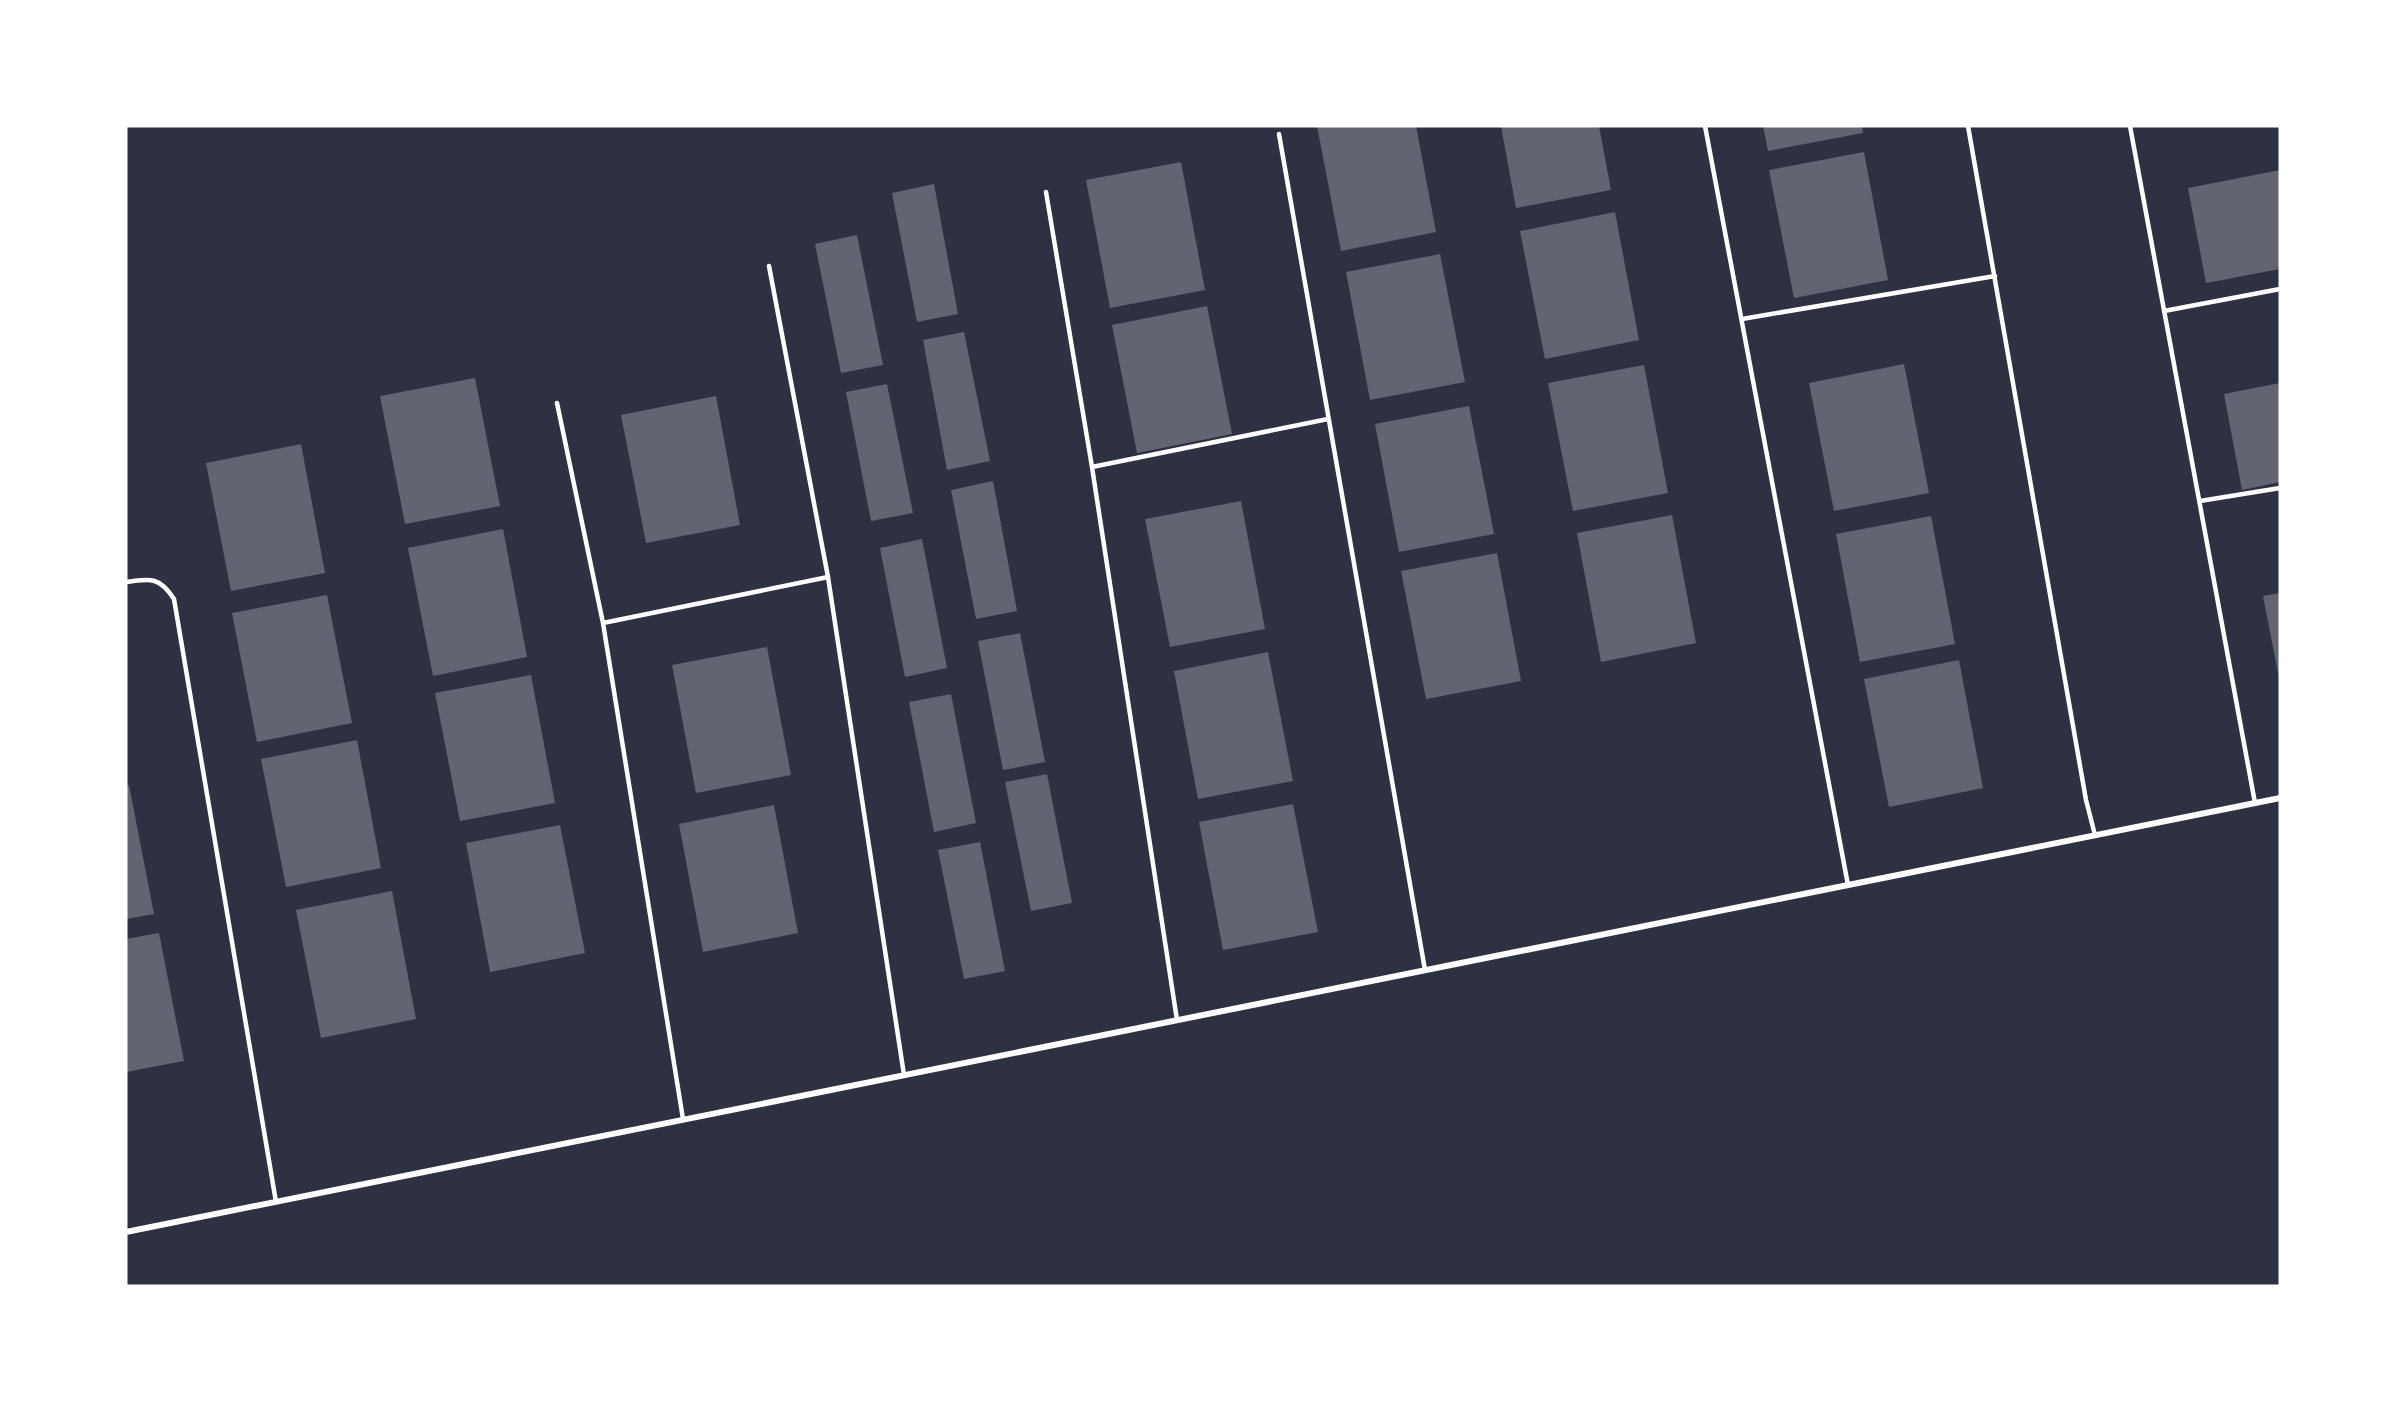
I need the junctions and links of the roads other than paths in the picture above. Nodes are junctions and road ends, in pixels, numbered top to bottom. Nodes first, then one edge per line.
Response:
1 (1706, 126) edge
2 (1968, 126) edge
3 (2130, 126) edge
4 (1279, 134) dead end
5 (1046, 192) dead end
6 (769, 266) dead end
7 (1995, 276) junction
8 (2280, 289) edge
9 (2164, 311) junction
10 (1742, 319) junction
11 (557, 403) dead end
12 (1328, 419) junction
13 (1092, 467) junction
14 (2280, 488) edge
15 (2200, 501) junction
16 (828, 577) junction
17 (126, 582) edge
18 (603, 623) junction
19 (2280, 798) edge
20 (2255, 803) junction
21 (2095, 835) junction
22 (1848, 885) junction
23 (1425, 970) junction
24 (1177, 1020) junction
25 (904, 1075) junction
26 (683, 1119) junction
27 (276, 1202) junction
28 (126, 1232) edge

1 - 10 lane
2 - 7 lane
3 - 9 lane
4 - 12 lane
5 - 13 lane
6 - 16 lane
7 - 10 lane
7 - 21 lane
8 - 9 lane
9 - 15 lane
10 - 22 lane
11 - 18 lane
12 - 13 lane
12 - 23 lane
13 - 24 lane
14 - 15 lane
15 - 20 lane
16 - 18 lane
16 - 25 lane
17 - 27 lane
18 - 26 lane
19 - 20 street
20 - 21 street
21 - 22 street
22 - 23 street
23 - 24 street
24 - 25 street
25 - 26 street
26 - 27 street
27 - 28 street

